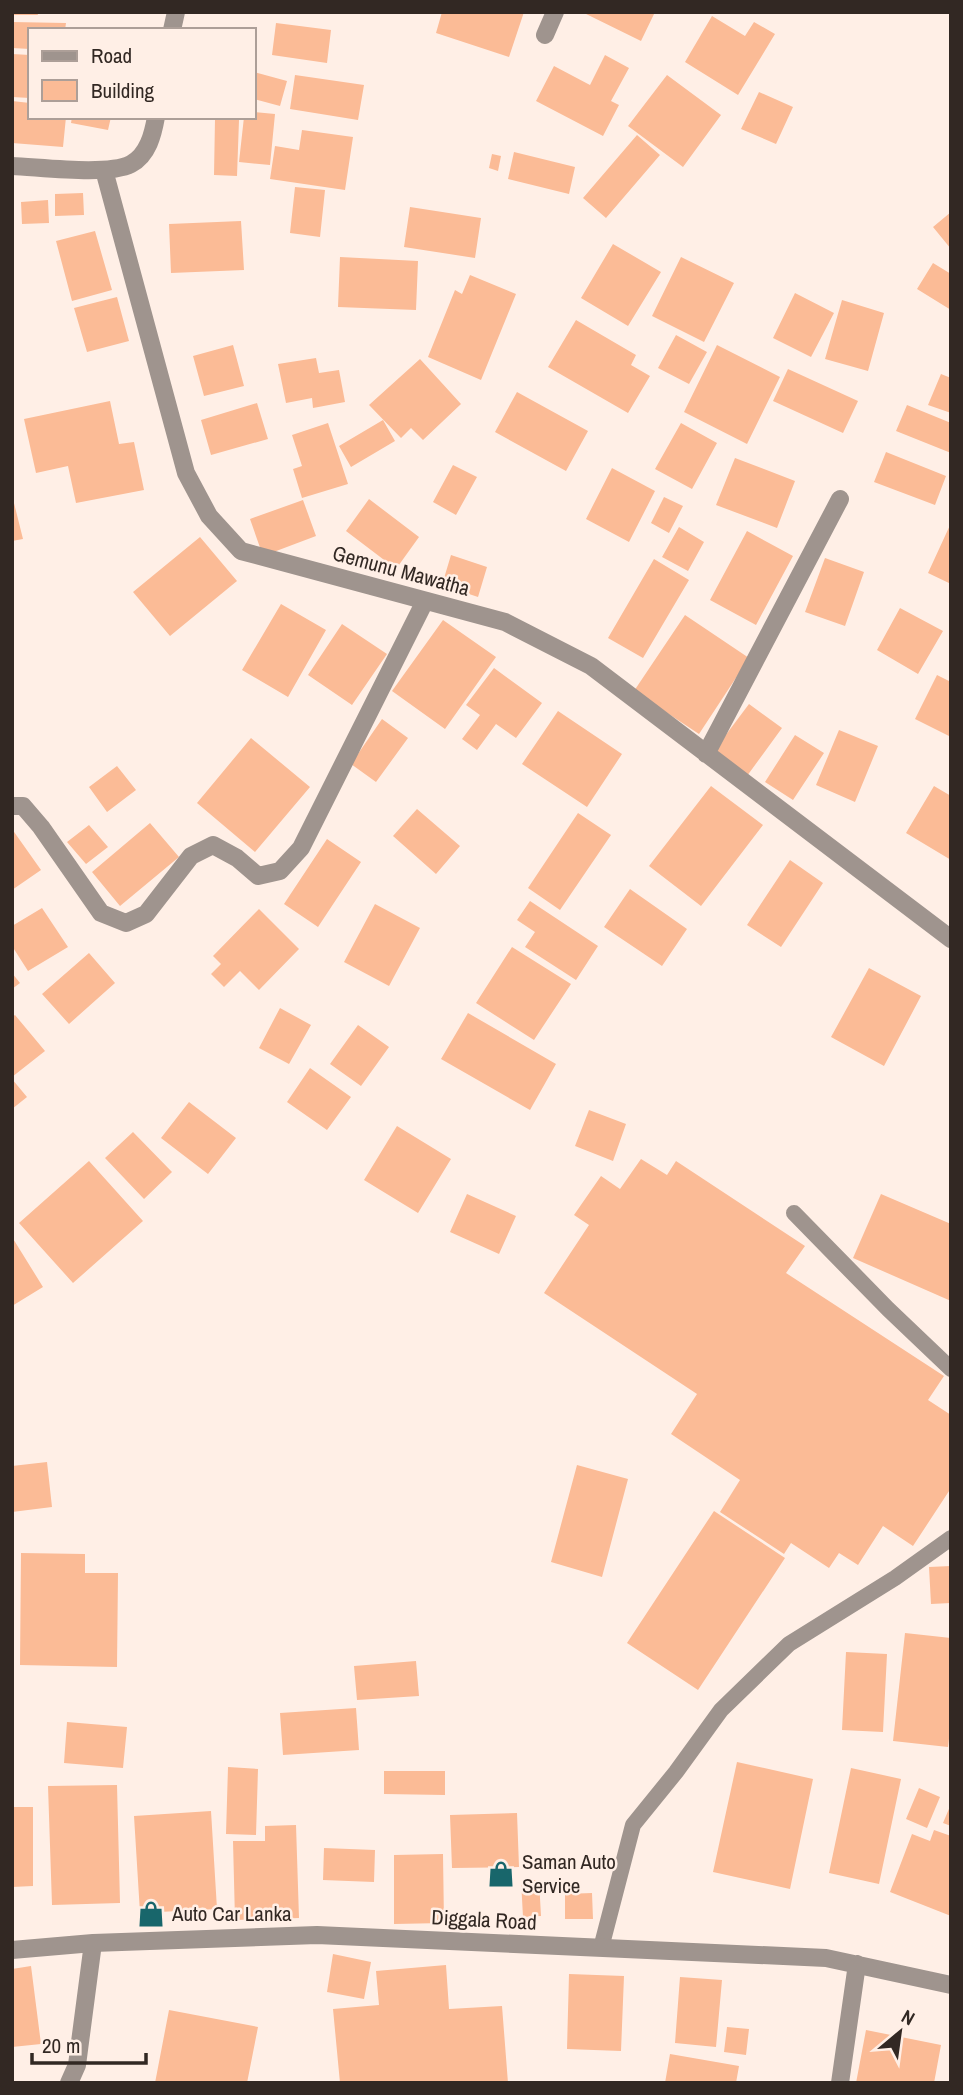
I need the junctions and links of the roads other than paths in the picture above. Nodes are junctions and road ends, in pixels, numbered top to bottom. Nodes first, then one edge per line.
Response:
1 (555, 12) edge
2 (545, 35) dead end
3 (156, 119) edge
4 (12, 166) edge
5 (104, 170) junction
6 (840, 499) dead end
7 (425, 601) junction
8 (706, 754) junction
9 (12, 806) edge
10 (951, 939) edge
11 (794, 1213) dead end
12 (951, 1369) edge
13 (951, 1538) edge
14 (93, 1943) junction
15 (601, 1948) junction
16 (12, 1950) edge
17 (857, 1965) junction
18 (951, 1985) edge
19 (69, 2083) edge
20 (840, 2083) edge

1 - 2 street
3 - 5 street
4 - 5 street
5 - 7 street, Gemunu Mawatha
6 - 8 street
7 - 8 street, Gemunu Mawatha
7 - 9 street
8 - 10 street, Gemunu Mawatha
11 - 12 lane
13 - 15 lane
14 - 15 street, Diggala Road
14 - 16 street, Diggala Road
14 - 19 street
15 - 17 street, Diggala Road
17 - 18 street, Diggala Road
17 - 20 street

